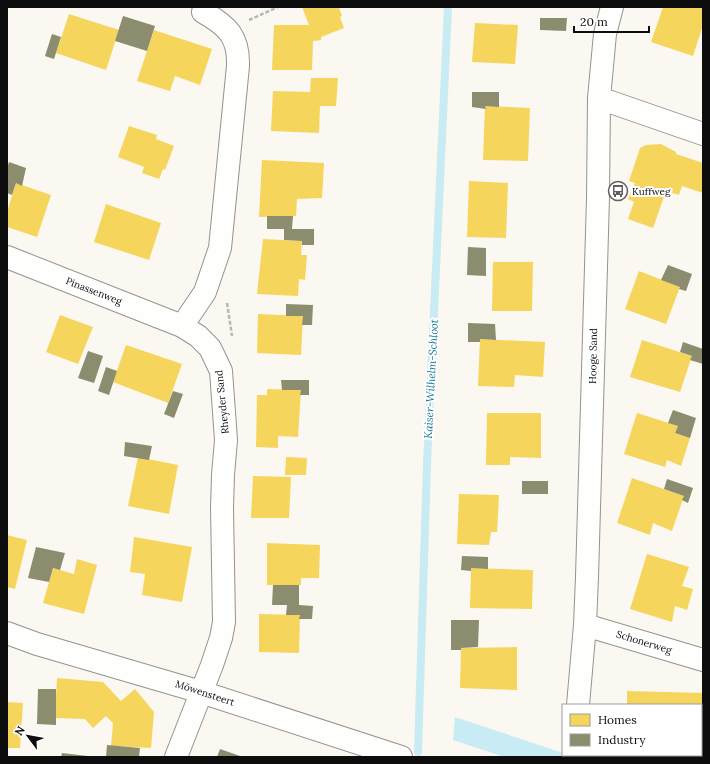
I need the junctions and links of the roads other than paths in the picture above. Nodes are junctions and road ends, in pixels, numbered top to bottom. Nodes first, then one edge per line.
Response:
1 (612, 7) edge
2 (198, 9) edge
3 (599, 98) junction
4 (703, 134) edge
5 (7, 257) edge
6 (182, 326) junction
7 (585, 625) junction
8 (7, 633) edge
9 (703, 660) edge
10 (201, 692) junction
11 (578, 704) edge
12 (176, 757) edge
13 (401, 757) edge

1 - 3 street, Hooge Sand
2 - 6 street
3 - 4 street
3 - 7 street, Hooge Sand
5 - 6 street, Pinassenweg
6 - 10 street, Rheyder Sand
7 - 9 street, Schonerweg
7 - 11 street, Hooge Sand
8 - 10 street, Möwensteert
10 - 12 street, Rheyder Sand
10 - 13 street, Möwensteert

